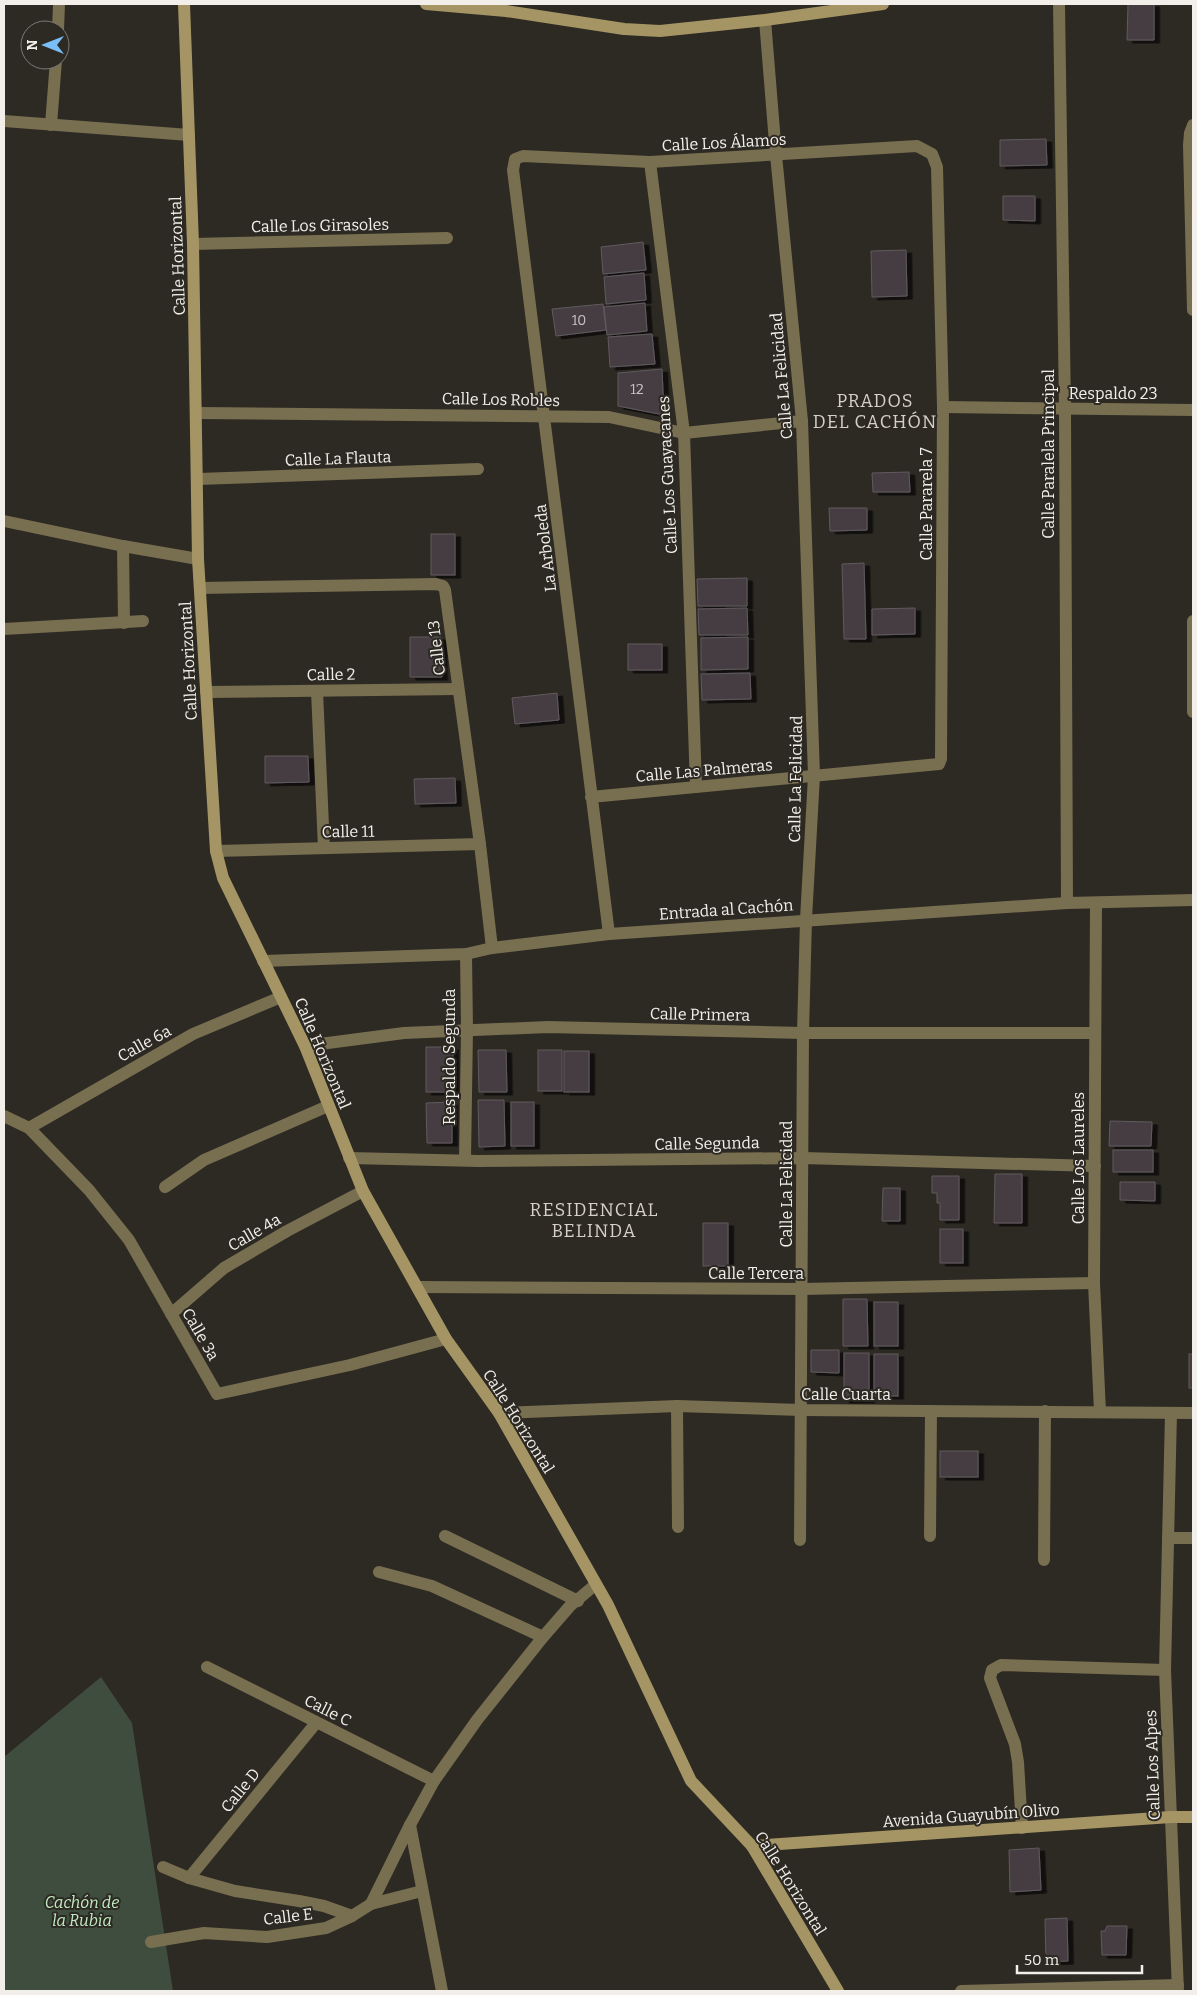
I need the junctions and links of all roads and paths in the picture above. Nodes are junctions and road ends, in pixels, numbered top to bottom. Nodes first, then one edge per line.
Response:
1 (59, 4) edge
2 (184, 4) edge
3 (426, 4) edge
4 (883, 4) edge
5 (1059, 4) edge
6 (506, 8) edge
7 (58, 20) edge
8 (765, 20) junction
9 (55, 70) edge
10 (4, 122) edge
11 (52, 125) junction
12 (1193, 125) edge
13 (189, 135) junction
14 (932, 154) joint
15 (776, 155) junction
16 (515, 159) joint
17 (650, 162) junction
18 (447, 238) dead end
19 (193, 244) junction
20 (1193, 310) edge
21 (942, 407) junction
22 (1065, 409) junction
23 (1193, 410) edge
24 (197, 413) junction
25 (545, 416) junction
26 (802, 421) junction
27 (684, 433) junction
28 (478, 469) dead end
29 (198, 479) junction
30 (4, 521) edge
31 (123, 546) junction
32 (198, 559) junction
33 (200, 588) junction
34 (1193, 621) edge
35 (124, 622) junction
36 (143, 622) dead end
37 (4, 629) edge
38 (457, 689) junction
39 (317, 691) junction
40 (206, 692) junction
41 (1193, 712) edge
42 (939, 764) joint
43 (814, 776) junction
44 (696, 787) junction
45 (591, 797) junction
46 (480, 844) junction
47 (324, 848) junction
48 (216, 851) junction
49 (1193, 900) edge
50 (1067, 903) junction
51 (1096, 904) junction
52 (806, 919) junction
53 (609, 934) junction
54 (492, 948) junction
55 (466, 954) junction
56 (263, 961) junction
57 (281, 997) junction
58 (467, 1030) junction
59 (804, 1033) junction
60 (1095, 1033) junction
61 (305, 1046) junction
62 (328, 1106) junction
63 (4, 1116) edge
64 (29, 1128) junction
65 (349, 1158) junction
66 (803, 1158) junction
67 (465, 1160) junction
68 (1095, 1166) junction
69 (164, 1187) dead end
70 (364, 1191) junction
71 (1094, 1283) junction
72 (417, 1287) junction
73 (802, 1289) junction
74 (171, 1314) junction
75 (446, 1339) junction
76 (677, 1406) junction
77 (801, 1410) junction
78 (931, 1411) junction
79 (1045, 1412) junction
80 (1100, 1412) junction
81 (499, 1413) junction
82 (1171, 1413) junction
83 (1193, 1413) edge
84 (678, 1527) dead end
85 (445, 1536) dead end
86 (930, 1536) dead end
87 (1168, 1538) junction
88 (1193, 1538) edge
89 (800, 1540) dead end
90 (1044, 1560) dead end
91 (379, 1572) dead end
92 (595, 1585) junction
93 (578, 1601) junction
94 (543, 1637) junction
95 (207, 1667) dead end
96 (1165, 1670) junction
97 (316, 1723) junction
98 (434, 1781) junction
99 (1171, 1817) junction
100 (1193, 1817) edge
101 (410, 1825) junction
102 (1022, 1828) junction
103 (752, 1846) junction
104 (163, 1867) dead end
105 (189, 1878) junction
106 (422, 1891) junction
107 (371, 1904) junction
108 (352, 1916) junction
109 (151, 1942) dead end
110 (1178, 1988) edge
111 (442, 1991) edge
112 (838, 1991) edge
113 (961, 1991) edge

1 - 7 street
2 - 13 main road, Calle Horizontal
3 - 6 main road
4 - 8 main road
5 - 22 street, Calle Paralela Principal
6 - 8 main road
8 - 15 street, Calle La Felicidad
9 - 11 street
10 - 11 street
11 - 13 street
12 - 20 street
13 - 19 main road, Calle Horizontal
14 - 15 street, Calle Los Álamos
14 - 21 street, Calle Pararela 7
15 - 17 street, Calle Los Álamos
15 - 26 street, Calle La Felicidad
16 - 17 street, Calle Los Álamos
16 - 25 street, La Arboleda
17 - 27 street, Calle Los Guayacanes
18 - 19 street, Calle Los Girasoles
19 - 24 main road, Calle Horizontal
21 - 22 street, Respaldo 23
21 - 42 street, Calle Pararela 7
22 - 23 street, Respaldo 23
22 - 50 street, Calle Paralela Principal
24 - 25 street, Calle Los Robles
24 - 29 main road, Calle Horizontal
25 - 27 street, Calle Los Robles
25 - 45 street, La Arboleda
26 - 27 street, Calle Los Robles
26 - 43 street, Calle La Felicidad
27 - 44 street, Calle Los Guayacanes
28 - 29 street, Calle La Flauta
29 - 32 main road, Calle Horizontal
30 - 31 street
31 - 32 street
31 - 35 street
32 - 33 main road, Calle Horizontal
33 - 38 street, Calle 13
33 - 40 main road, Calle Horizontal
34 - 41 street
35 - 36 street
35 - 37 street
38 - 39 street, Calle 2
38 - 46 street, Calle 13
39 - 40 street, Calle 2
39 - 47 street
40 - 48 main road, Calle Horizontal
42 - 43 street, Calle Las Palmeras
43 - 44 street, Calle Las Palmeras
43 - 52 street, Calle La Felicidad
44 - 45 street, Calle Las Palmeras
45 - 53 street, La Arboleda
46 - 47 street, Calle 11
46 - 54 street, Calle 13
47 - 48 street, Calle 11
48 - 56 main road, Calle Horizontal
49 - 51 street, Entrada al Cachón
50 - 51 street, Entrada al Cachón
50 - 52 street, Entrada al Cachón
51 - 60 street, Calle Los Laureles
52 - 53 street, Entrada al Cachón
52 - 59 street, Calle La Felicidad
53 - 54 street, Entrada al Cachón
54 - 55 street, Entrada al Cachón
55 - 56 street, Entrada al Cachón
55 - 58 street, Respaldo Segunda
56 - 57 main road, Calle Horizontal
57 - 61 main road, Calle Horizontal
57 - 64 street, Calle 6a
58 - 59 street, Calle Primera
58 - 61 street, Calle Primera
58 - 67 street, Respaldo Segunda
59 - 60 street, Calle Primera
59 - 66 street, Calle La Felicidad
60 - 68 street, Calle Los Laureles
61 - 62 main road, Calle Horizontal
62 - 65 main road, Calle Horizontal
62 - 69 street
63 - 64 street, Calle 3a
64 - 74 street, Calle 3a
65 - 67 street, Calle Segunda
65 - 70 main road, Calle Horizontal
66 - 67 street, Calle Segunda
66 - 68 street, Calle Segunda
66 - 73 street, Calle La Felicidad
68 - 71 street, Calle Los Laureles
70 - 72 main road, Calle Horizontal
70 - 74 street, Calle 4a
71 - 73 street, Calle Tercera
71 - 80 street, Calle Los Laureles
72 - 73 street, Calle Tercera
72 - 75 main road, Calle Horizontal
73 - 77 street, Calle La Felicidad
74 - 75 street, Calle 3a
75 - 81 main road, Calle Horizontal
76 - 77 street, Calle Cuarta
76 - 81 street, Calle Cuarta
76 - 84 street
77 - 78 street, Calle Cuarta
77 - 89 street, Calle La Felicidad
78 - 79 street, Calle Cuarta
78 - 86 street
79 - 80 street, Calle Cuarta
79 - 90 street
80 - 82 street, Calle Cuarta
81 - 92 main road, Calle Horizontal
82 - 83 street, Calle Cuarta
82 - 87 street, Calle Los Alpes
85 - 93 street
87 - 88 street
87 - 96 street, Calle Los Alpes
91 - 94 street
92 - 93 street
92 - 103 main road, Calle Horizontal
93 - 94 street
94 - 98 street
95 - 97 street, Calle C
96 - 99 street, Calle Los Alpes
96 - 102 street
97 - 98 street, Calle C
97 - 105 street, Calle D
98 - 101 street
99 - 100 main road, Avenida Guayubín Olivo
99 - 102 main road, Avenida Guayubín Olivo
99 - 110 street, Calle Los Alpes
101 - 106 street
101 - 107 street
102 - 103 main road, Avenida Guayubín Olivo
103 - 112 main road, Calle Horizontal
104 - 105 street
105 - 108 street
106 - 107 street, Calle E
106 - 111 street
107 - 108 street, Calle E
108 - 109 street, Calle E
110 - 113 street

